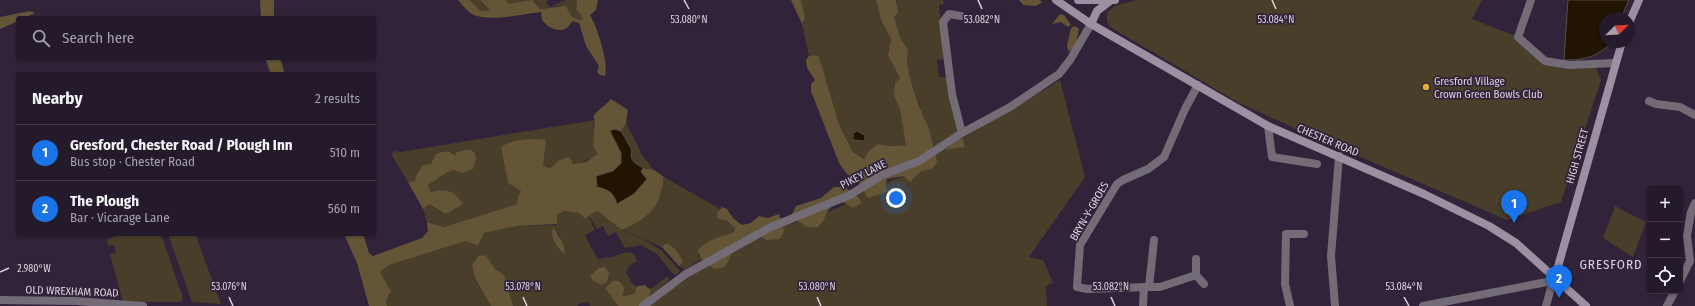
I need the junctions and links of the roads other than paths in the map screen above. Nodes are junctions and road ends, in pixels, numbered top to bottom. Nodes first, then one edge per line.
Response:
1 (1056, 0) edge
2 (1078, 0) edge
3 (1531, 0) edge
4 (1639, 0) edge
5 (1112, 1) edge
6 (1634, 12) edge
7 (960, 16) dead end
8 (1091, 24) junction
9 (1620, 48) edge
10 (1615, 63) junction
11 (1198, 85) junction
12 (1649, 101) dead end
13 (1695, 114) edge
14 (1268, 126) junction
15 (962, 132) junction
16 (1338, 156) junction
17 (1317, 164) dead end
18 (1695, 203) edge
19 (1304, 234) dead end
20 (1154, 240) dead end
21 (1196, 259) dead end
22 (1196, 275) junction
23 (1683, 275) edge
24 (1553, 279) junction
25 (1204, 284) dead end
26 (1146, 287) junction
27 (1673, 294) edge
28 (0, 300) edge
29 (143, 306) edge
30 (643, 306) edge
31 (1143, 306) edge
32 (1290, 306) edge
33 (1335, 306) edge
34 (1423, 306) edge
35 (1546, 306) edge
36 (1586, 306) edge
37 (1667, 306) edge

1 - 8 main road, CHESTER ROAD
2 - 5 main road
3 - 10 street
4 - 6 main road
5 - 8 main road
7 - 15 street
8 - 11 main road, CHESTER ROAD
8 - 15 street, PIKEY LANE
9 - 10 main road, HIGH STREET
10 - 24 main road, HIGH STREET
11 - 14 main road, CHESTER ROAD
11 - 26 street, BRYN-Y-GROES
12 - 13 street
14 - 16 main road, CHESTER ROAD
14 - 17 street
15 - 30 street, PIKEY LANE
16 - 24 main road, CHESTER ROAD
16 - 33 street
18 - 23 street
19 - 32 street
20 - 26 street
21 - 22 street
22 - 25 street
22 - 26 street
24 - 34 street
24 - 35 street
24 - 36 main road, CHESTER ROAD
26 - 31 street
27 - 37 street
28 - 29 street, OLD WREXHAM ROAD

